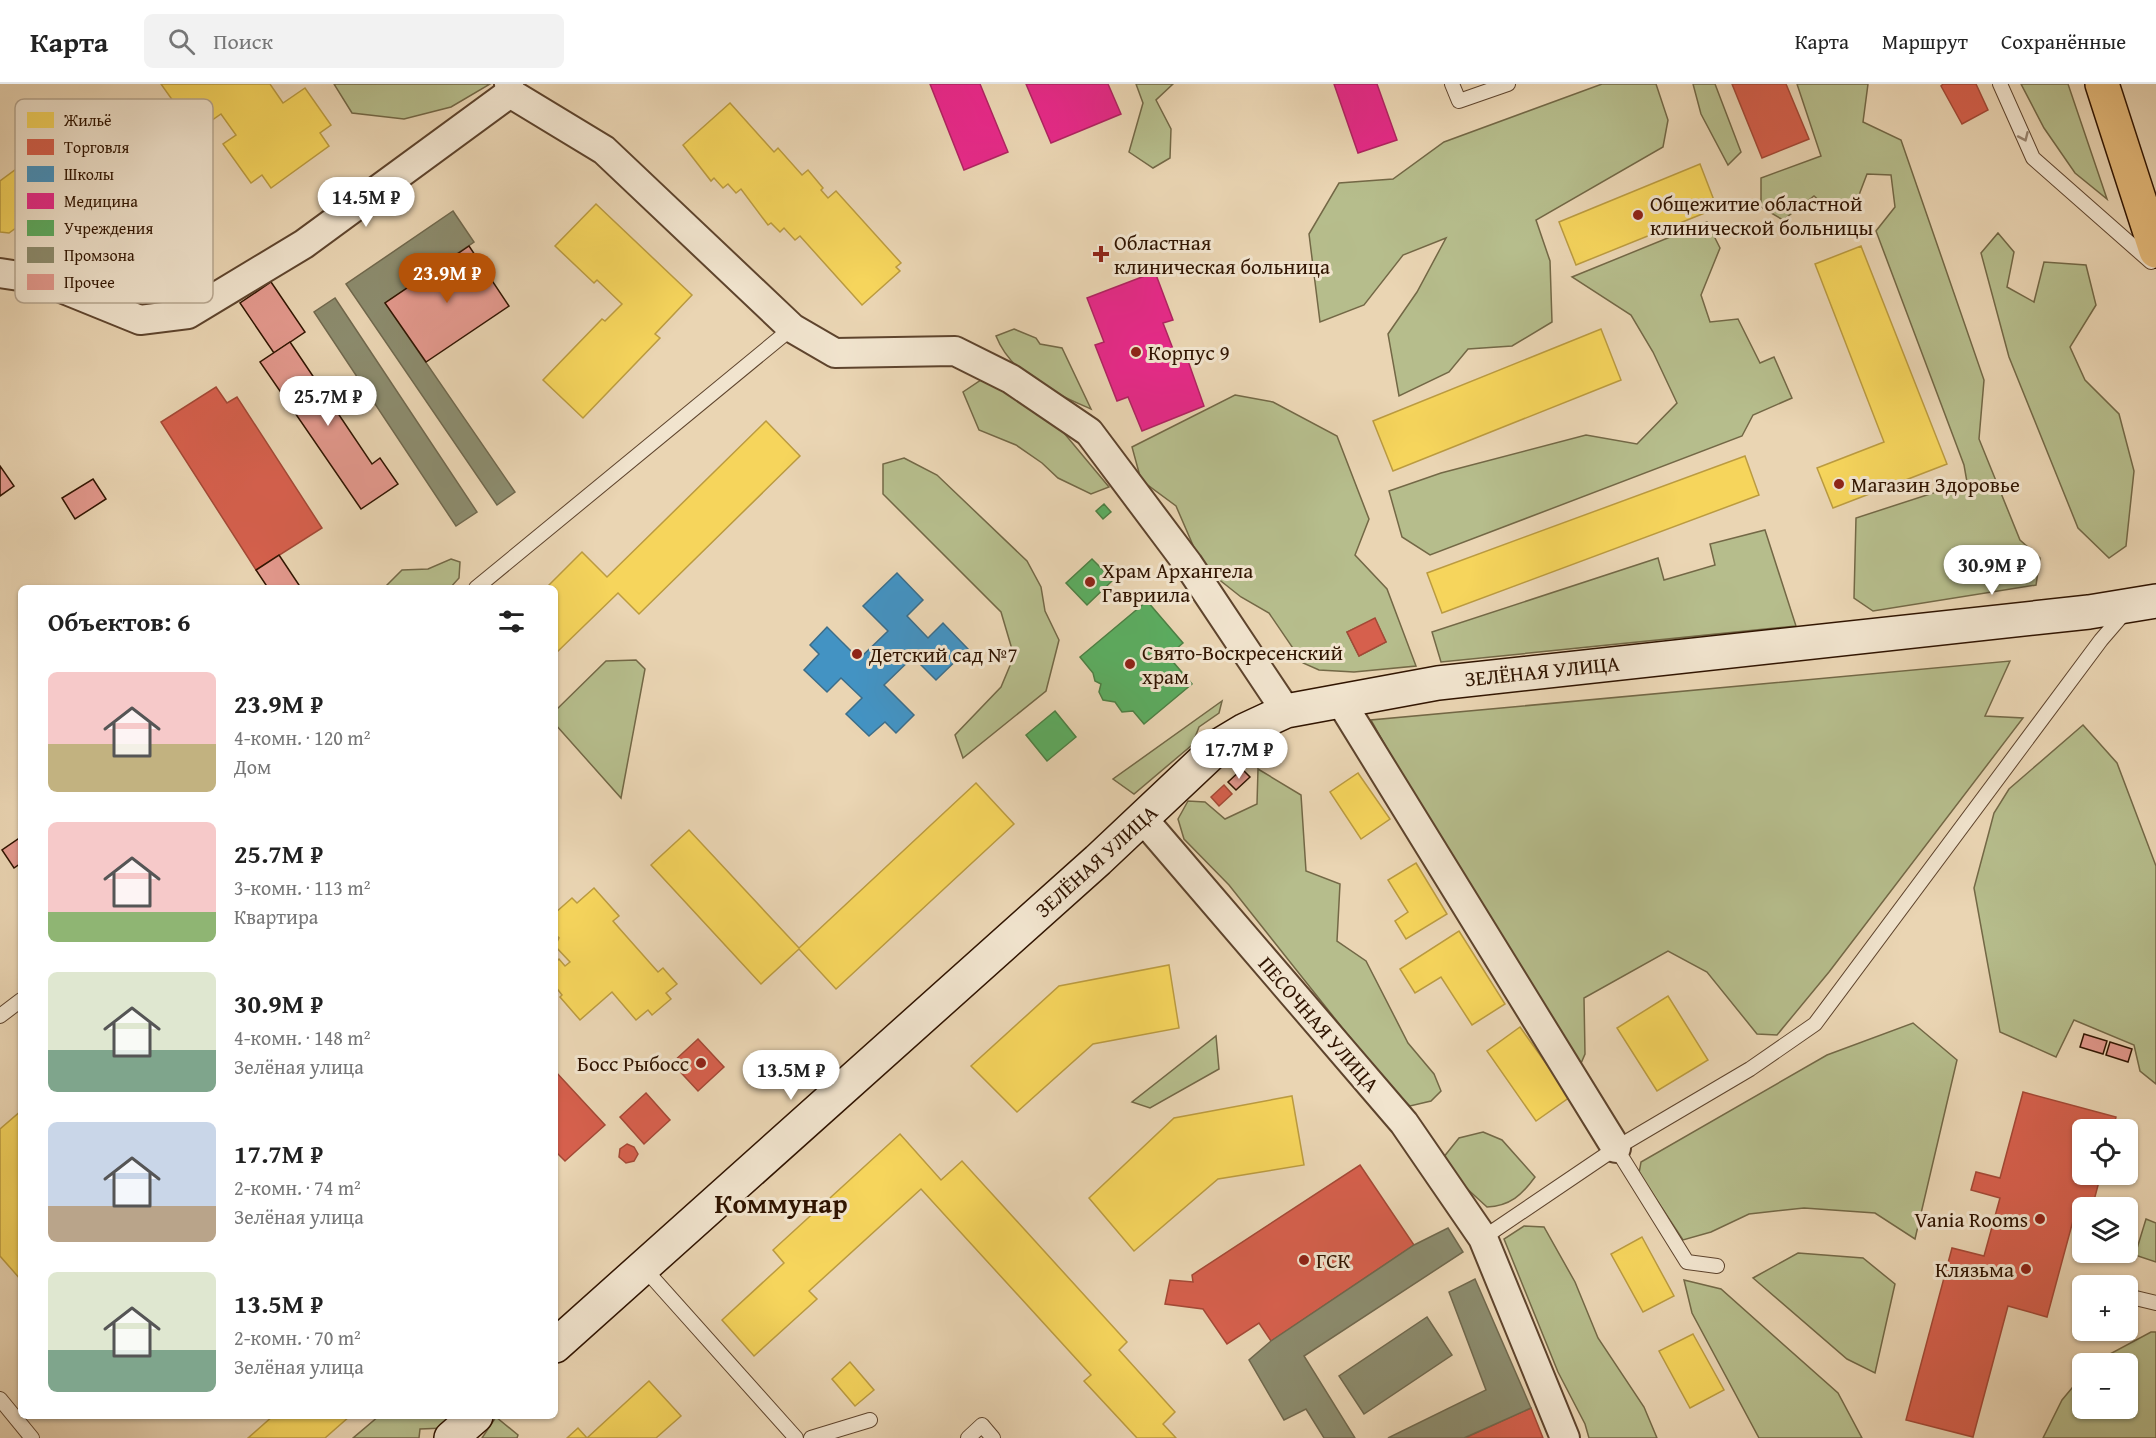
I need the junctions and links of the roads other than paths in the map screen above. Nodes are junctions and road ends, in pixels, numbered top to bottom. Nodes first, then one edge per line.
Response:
1 (1452, 84) edge
2 (1508, 84) edge
3 (2000, 84) edge
4 (2102, 84) edge
5 (510, 89) edge
6 (2156, 251) edge
7 (2156, 267) edge
8 (0, 273) edge
9 (15, 275) edge
10 (213, 299) edge
11 (98, 303) edge
12 (206, 303) edge
13 (792, 328) junction
14 (480, 585) edge
15 (2143, 604) edge
16 (1341, 702) junction
17 (1286, 711) junction
18 (1143, 819) junction
19 (18, 1002) edge
20 (0, 1017) edge
21 (1616, 1148) junction
22 (1483, 1238) junction
23 (1717, 1266) dead end
24 (643, 1267) junction
25 (2138, 1299) edge
26 (2156, 1303) edge
27 (558, 1343) edge
28 (0, 1399) edge
29 (473, 1419) edge
30 (870, 1420) dead end
31 (32, 1438) edge
32 (452, 1438) edge
33 (796, 1438) edge
34 (811, 1438) edge
35 (969, 1438) edge
36 (993, 1438) edge
37 (1565, 1438) edge

1 - 2 lane
3 -> 7 lane
4 - 6 main road
5 - 10 street
5 - 13 street
8 - 9 street
11 - 12 street
13 - 14 lane
13 - 17 street
15 - 16 street, ЗЕЛЁНАЯ УЛИЦА
15 - 21 lane
16 - 17 street, ЗЕЛЁНАЯ УЛИЦА
16 - 21 street
17 - 18 street, ЗЕЛЁНАЯ УЛИЦА
18 - 22 street, ПЕСОЧНАЯ УЛИЦА
18 - 24 street, ЗЕЛЁНАЯ УЛИЦА
19 - 20 lane
21 - 22 lane
21 - 23 lane
22 - 37 street, ПЕСОЧНАЯ УЛИЦА
24 - 27 street, ЗЕЛЁНАЯ УЛИЦА
24 - 33 lane
25 - 26 lane
28 - 31 lane
29 - 32 street
30 - 34 lane
35 - 36 lane

